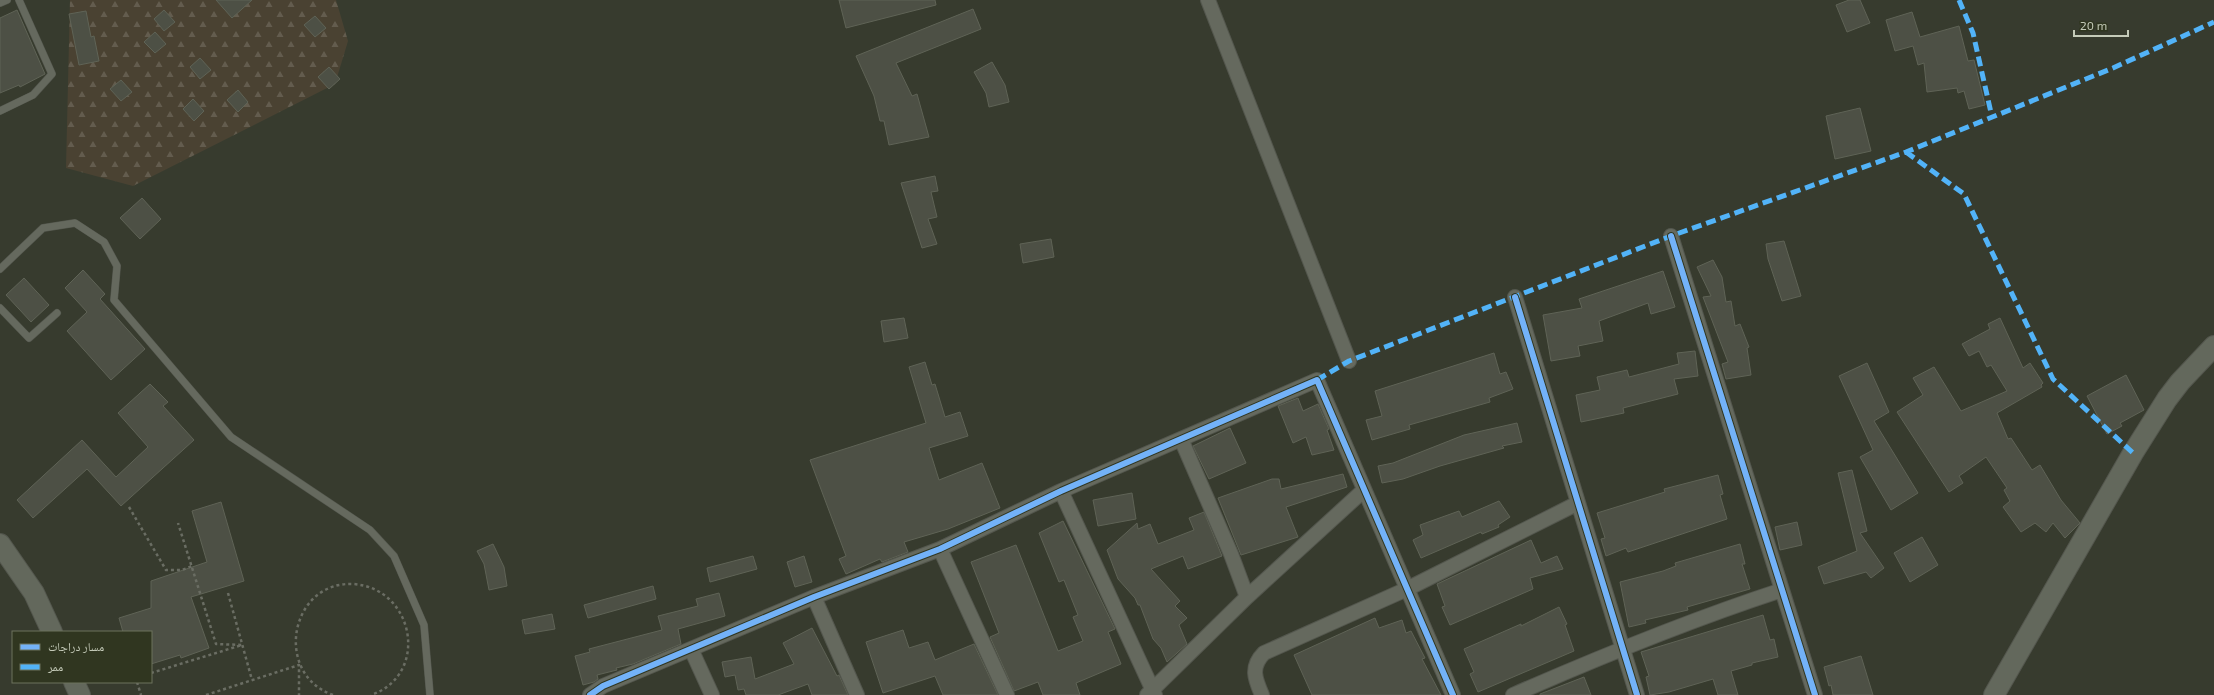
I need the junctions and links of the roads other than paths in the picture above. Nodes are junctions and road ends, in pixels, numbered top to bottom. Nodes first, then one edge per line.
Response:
1 (7, 0) edge
2 (19, 0) edge
3 (1208, 0) edge
4 (0, 3) edge
5 (0, 111) edge
6 (1671, 236) dead end
7 (0, 269) edge
8 (1515, 297) dead end
9 (0, 308) edge
10 (57, 313) dead end
11 (2214, 346) edge
12 (1349, 361) dead end
13 (1181, 439) junction
14 (1364, 490) junction
15 (1061, 491) junction
16 (1578, 503) junction
17 (0, 544) edge
18 (940, 549) junction
19 (1407, 589) junction
20 (1782, 590) junction
21 (814, 597) junction
22 (1247, 597) junction
23 (52, 631) edge
24 (1622, 648) junction
25 (691, 649) junction
26 (74, 683) edge
27 (1151, 693) edge
28 (80, 695) edge
29 (430, 695) edge
30 (590, 695) edge
31 (712, 695) edge
32 (857, 695) edge
33 (1007, 695) edge
34 (1262, 695) edge
35 (1453, 695) edge
36 (1513, 695) edge
37 (1637, 695) edge
38 (1815, 695) edge
39 (1994, 695) edge

1 - 4 lane
2 - 5 lane
3 - 12 street
6 - 20 street
7 - 29 lane
8 - 16 street
9 - 10 lane
11 - 39 main road
13 - 14 street
13 - 15 street
13 - 22 street
14 - 19 street
14 - 22 street
15 - 18 street
15 - 27 street
16 - 19 street
16 - 24 street
17 - 23 main road
18 - 21 street
18 - 33 street
19 - 34 street
19 - 35 street
20 - 24 street
20 - 38 street
21 - 25 street
21 - 32 street
22 - 27 street
24 - 36 street
24 - 37 street
25 - 30 street
25 - 31 street
26 - 28 main road

